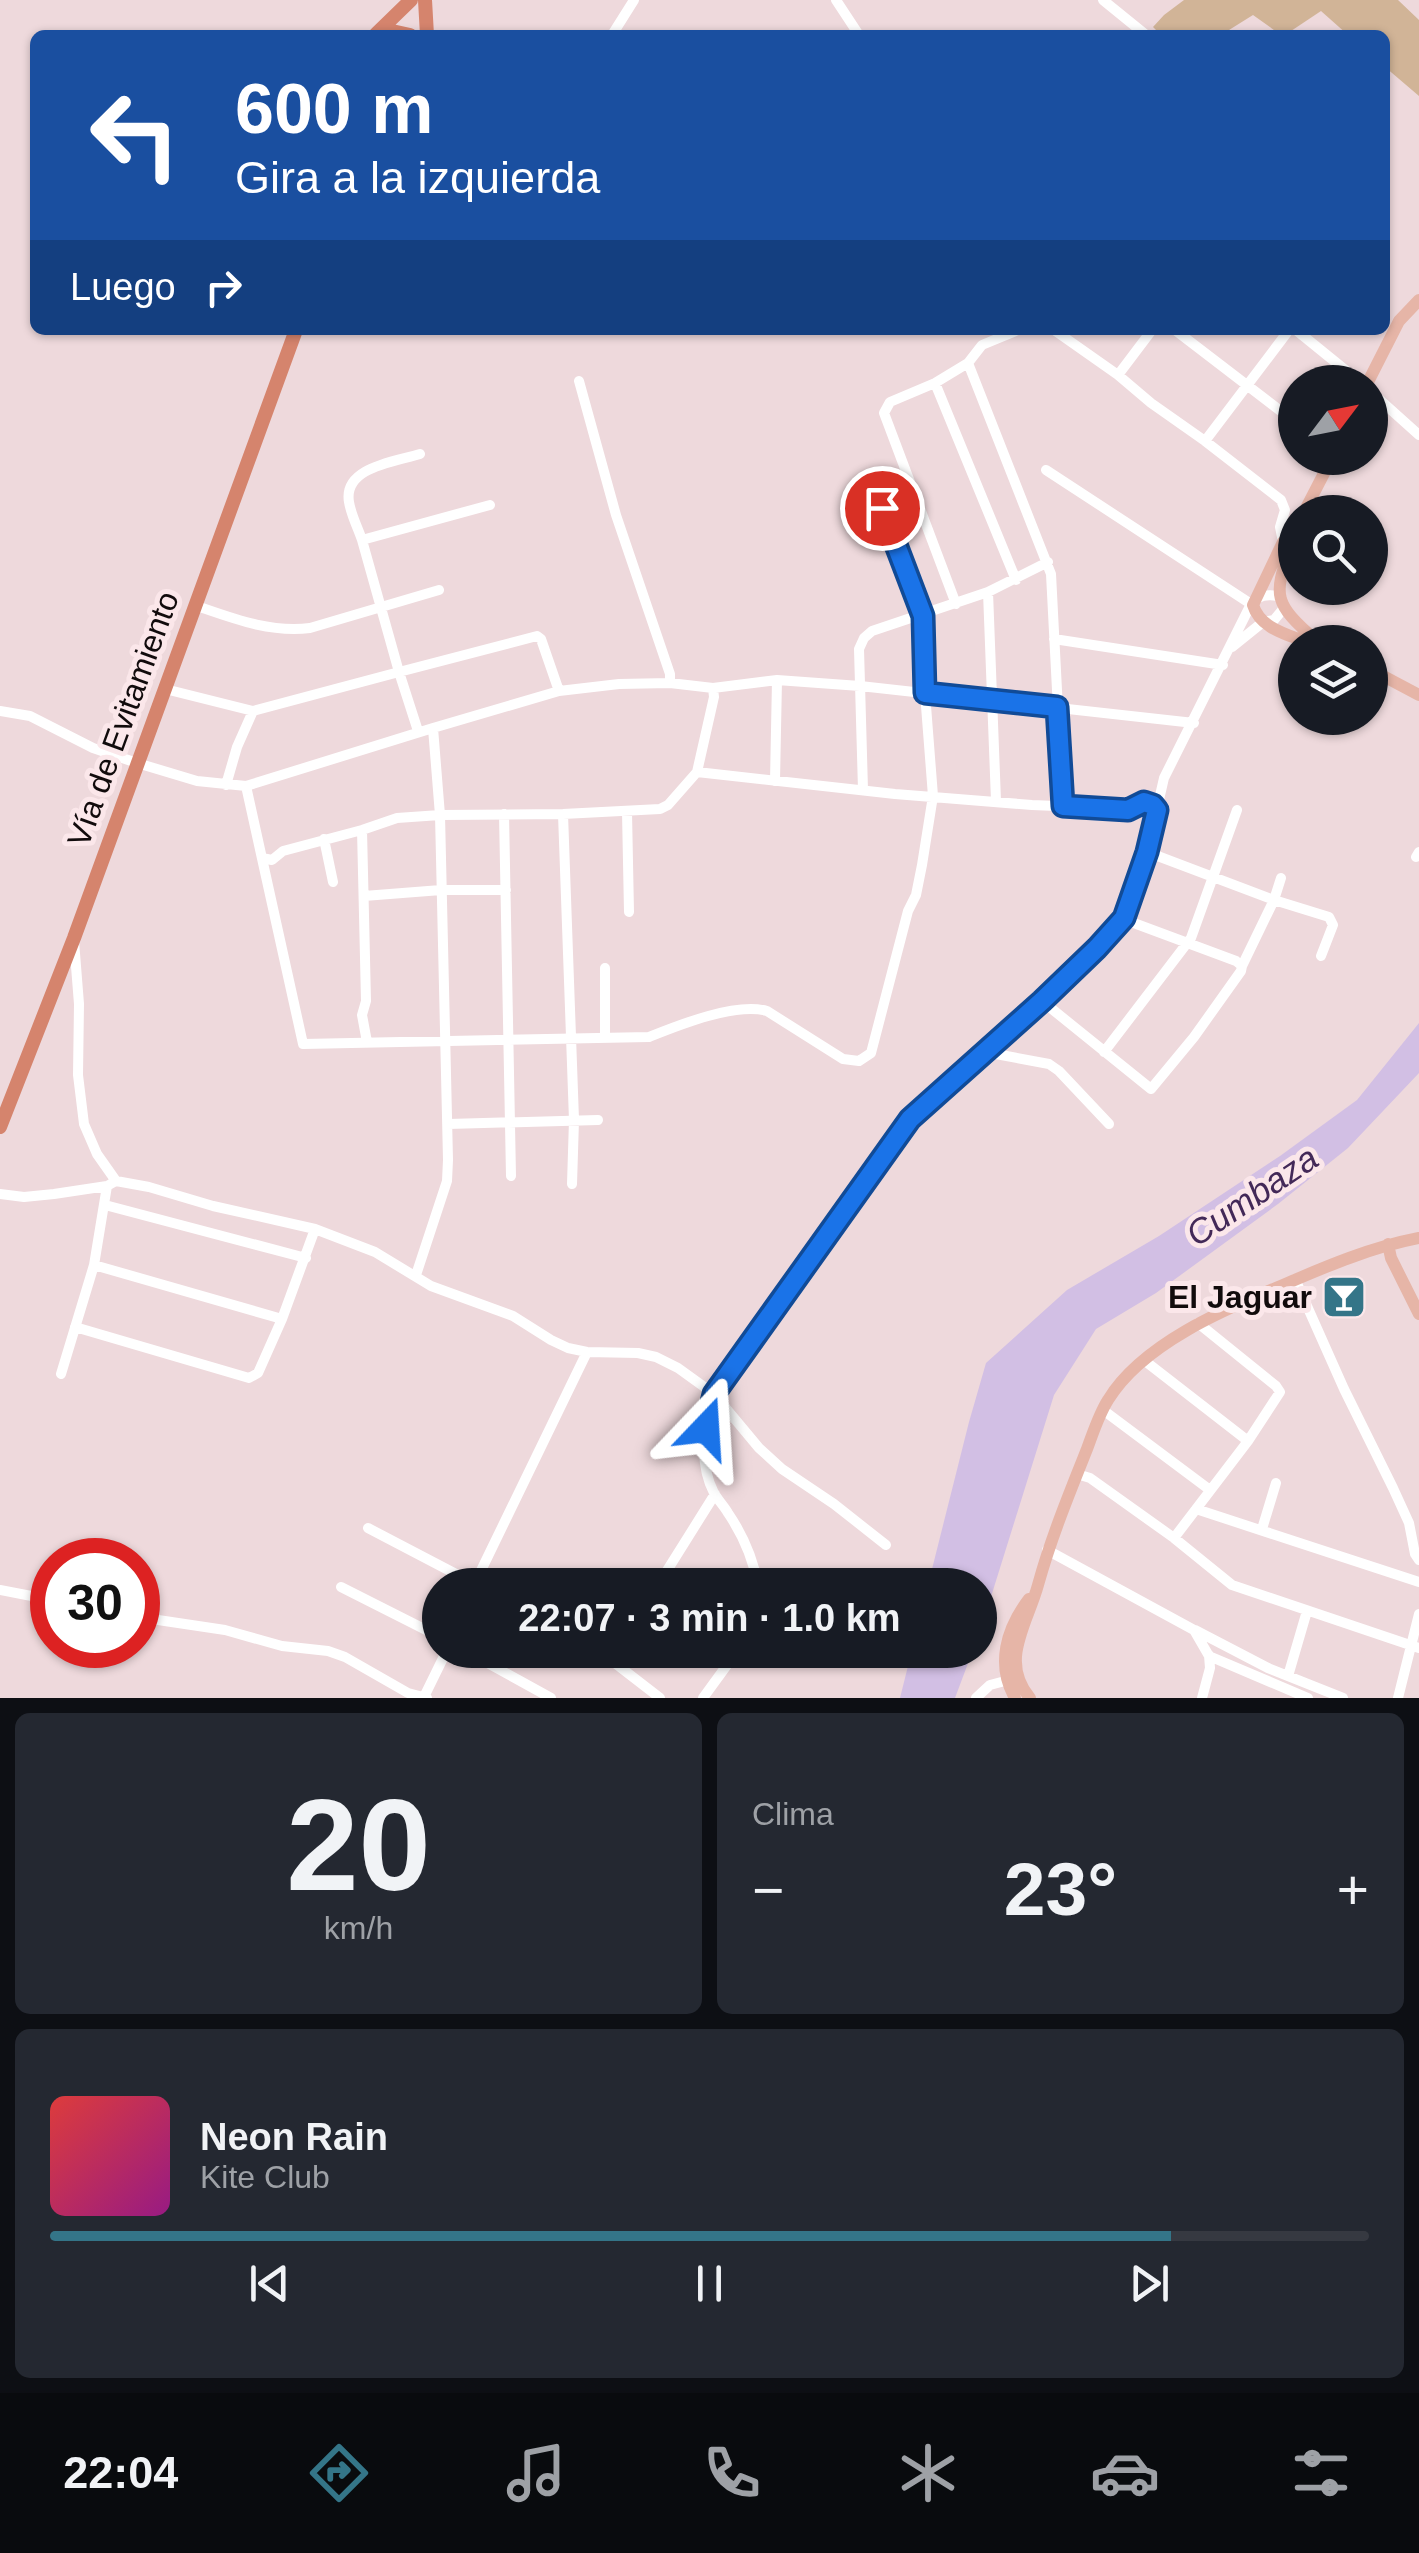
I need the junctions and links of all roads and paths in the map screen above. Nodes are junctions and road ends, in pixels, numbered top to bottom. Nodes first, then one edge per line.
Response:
1 (412, 0) edge
2 (426, 0) edge
3 (634, 0) edge
4 (836, 0) edge
5 (1103, 0) edge
6 (1116, 4) edge
7 (379, 30) edge
8 (427, 30) edge
9 (615, 30) edge
10 (856, 30) edge
11 (1141, 30) edge
12 (1419, 300) edge
13 (294, 335) edge
14 (1006, 335) edge
15 (1061, 335) edge
16 (1148, 335) edge
17 (1182, 335) edge
18 (1289, 335) edge
19 (1299, 335) edge
20 (968, 363) junction
21 (1338, 365) edge
22 (1377, 365) edge
23 (1118, 375) junction
24 (579, 381) dead end
25 (935, 383) junction
26 (1246, 384) junction
27 (1388, 407) edge
28 (1278, 409) edge
29 (1419, 435) edge
30 (1204, 441) junction
31 (420, 454) dead end
32 (1046, 470) dead end
33 (910, 487) junction
34 (1278, 499) edge
35 (490, 505) dead end
36 (362, 540) junction
37 (1278, 558) edge
38 (1048, 562) junction
39 (1016, 580) junction
40 (440, 590) dead end
41 (988, 592) junction
42 (1278, 600) edge
43 (1253, 602) junction
44 (956, 604) junction
45 (194, 605) junction
46 (1280, 605) edge
47 (1283, 605) edge
48 (382, 607) junction
49 (923, 616) junction
50 (1262, 622) junction
51 (1298, 625) edge
52 (1278, 629) edge
53 (1054, 639) junction
54 (1232, 647) junction
55 (1223, 664) junction
56 (399, 672) junction
57 (1388, 679) edge
58 (777, 680) junction
59 (670, 683) junction
60 (860, 686) junction
61 (713, 688) junction
62 (165, 689) junction
63 (559, 691) junction
64 (925, 693) junction
65 (1419, 696) edge
66 (990, 700) junction
67 (1057, 707) junction
68 (0, 711) edge
69 (252, 712) junction
70 (1194, 722) junction
71 (433, 728) junction
72 (418, 732) junction
73 (138, 764) junction
74 (696, 772) junction
75 (775, 781) junction
76 (226, 785) junction
77 (246, 786) junction
78 (863, 790) junction
79 (933, 796) junction
80 (996, 801) junction
81 (1063, 806) junction
82 (1157, 810) junction
83 (1237, 810) dead end
84 (627, 812) junction
85 (504, 814) junction
86 (563, 814) junction
87 (440, 815) junction
88 (362, 830) junction
89 (324, 839) junction
90 (1147, 852) junction
91 (262, 858) junction
92 (1212, 875) junction
93 (1282, 878) dead end
94 (332, 882) dead end
95 (442, 890) junction
96 (506, 890) junction
97 (364, 896) junction
98 (1274, 900) junction
99 (629, 912) dead end
100 (1124, 918) junction
101 (74, 938) junction
102 (1186, 943) junction
103 (1322, 956) dead end
104 (1242, 966) junction
105 (606, 968) dead end
106 (1042, 1001) junction
107 (606, 1036) junction
108 (572, 1037) junction
109 (507, 1038) junction
110 (444, 1039) junction
111 (366, 1042) junction
112 (985, 1052) junction
113 (1104, 1052) junction
114 (574, 1120) junction
115 (598, 1120) dead end
116 (448, 1124) junction
117 (512, 1124) junction
118 (1109, 1124) dead end
119 (0, 1126) edge
120 (511, 1176) dead end
121 (112, 1183) junction
122 (572, 1184) dead end
123 (0, 1194) edge
124 (105, 1204) junction
125 (315, 1229) junction
126 (1419, 1238) edge
127 (1388, 1244) junction
128 (306, 1258) junction
129 (94, 1265) junction
130 (416, 1276) junction
131 (1295, 1280) junction
132 (1419, 1314) edge
133 (282, 1319) junction
134 (1198, 1323) junction
135 (75, 1327) junction
136 (587, 1352) junction
137 (1145, 1361) junction
138 (61, 1374) dead end
139 (714, 1394) junction
140 (1103, 1410) junction
141 (1248, 1440) junction
142 (1077, 1474) junction
143 (1276, 1482) dead end
144 (1210, 1490) junction
145 (714, 1494) junction
146 (1196, 1509) junction
147 (368, 1528) dead end
148 (1262, 1529) junction
149 (1174, 1538) junction
150 (886, 1545) dead end
151 (1047, 1550) junction
152 (1419, 1560) edge
153 (445, 1568) edge
154 (484, 1568) edge
155 (668, 1568) edge
156 (753, 1568) edge
157 (1419, 1582) edge
158 (341, 1586) dead end
159 (1037, 1588) junction
160 (0, 1590) edge
161 (30, 1596) edge
162 (1307, 1610) junction
163 (1419, 1614) edge
164 (160, 1620) edge
165 (422, 1628) edge
166 (1194, 1630) junction
167 (1210, 1637) junction
168 (1415, 1646) edge
169 (1209, 1656) junction
170 (439, 1668) edge
171 (496, 1668) edge
172 (621, 1668) edge
173 (725, 1668) edge
174 (1288, 1676) junction
175 (1005, 1681) junction
176 (426, 1698) edge
177 (550, 1698) edge
178 (660, 1698) edge
179 (703, 1698) edge
180 (976, 1698) edge
181 (1015, 1698) edge
182 (1030, 1698) edge
183 (1202, 1698) edge
184 (1308, 1698) edge
185 (1344, 1698) edge
186 (1398, 1698) edge

1 - 7 highway
2 - 8 highway
3 - 9 street
4 - 10 street
5 - 6 street
6 - 11 street
12 - 22 main road
13 - 45 highway, Vía de Evitamiento
14 - 20 street
15 - 23 street
16 - 23 street
17 - 26 street
18 - 26 street
19 - 21 street
20 - 25 street
20 - 38 street
23 - 30 street
24 - 59 street
25 - 33 street
25 - 39 street
26 - 28 street
26 - 30 street
27 - 29 street
30 - 34 street
31 - 36 street
32 - 43 street
33 - 44 street
33 - 49 street
35 - 36 street
36 - 48 street
37 - 43 main road
38 - 39 street
38 - 53 street
39 - 41 street
40 - 48 street
41 - 44 street
41 - 66 street
42 - 43 street
43 - 50 main road
43 - 54 street
44 - 49 street
45 - 48 street
45 - 62 highway, Vía de Evitamiento
46 - 50 street
47 - 51 main road
48 - 56 street
49 - 60 street
49 - 64 street
50 - 52 main road
50 - 54 street
53 - 55 street
53 - 67 street
54 - 55 street
55 - 70 street
56 - 63 street
56 - 69 street
56 - 72 street
57 - 65 main road
58 - 60 street
58 - 61 street
58 - 75 street
59 - 61 street
59 - 63 street
60 - 64 street
60 - 78 street
61 - 74 street
62 - 69 street
62 - 73 highway, Vía de Evitamiento
63 - 71 street
64 - 66 street
64 - 79 street
66 - 67 street
66 - 80 street
67 - 70 street
67 - 81 street
68 - 73 street
69 - 76 street
70 - 82 street
71 - 72 street
71 - 87 street
72 - 77 street
73 - 76 street
73 - 101 highway, Vía de Evitamiento
74 - 75 street
74 - 84 street
75 - 78 street
76 - 77 street
77 - 91 street
78 - 79 street
79 - 80 street
79 - 107 street
80 - 81 street
81 - 82 street
82 - 90 street
83 - 92 street
84 - 86 street
84 - 99 street
85 - 86 street
85 - 87 street
85 - 96 street
86 - 108 street
87 - 88 street
87 - 95 street
88 - 89 street
88 - 97 street
89 - 91 street
89 - 94 street
90 - 92 street
90 - 100 street
91 - 111 street
92 - 98 street
92 - 102 street
93 - 98 street
95 - 96 street
95 - 97 street
95 - 110 street
96 - 109 street
97 - 111 street
98 - 103 street
98 - 104 street
100 - 102 street
100 - 106 street
101 - 119 highway, Vía de Evitamiento
101 - 121 street
102 - 104 street
102 - 113 street
104 - 113 street
105 - 107 street
106 - 112 street
106 - 113 street
107 - 108 street
108 - 109 street
108 - 114 street
109 - 110 street
109 - 117 street
110 - 111 street
110 - 116 street
112 - 118 street
112 - 139 street
114 - 115 street
114 - 117 street
114 - 122 street
116 - 117 street
116 - 130 street
117 - 120 street
121 - 123 street
121 - 124 street
121 - 125 street
124 - 128 street
124 - 129 street
125 - 128 street
125 - 130 street
126 - 127 main road
127 - 131 main road
127 - 132 main road
128 - 133 street
129 - 133 street
129 - 135 street
130 - 136 street
131 - 134 main road
131 - 152 street
133 - 135 street
134 - 137 main road
134 - 141 street
135 - 138 street
136 - 139 street
136 - 154 street
137 - 140 main road
137 - 141 street
139 - 145 street
139 - 150 street
140 - 142 main road
140 - 144 street
141 - 144 street
142 - 149 street
142 - 151 main road
143 - 148 street
144 - 146 street
145 - 155 street
145 - 156 street
146 - 148 street
146 - 149 street
147 - 153 street
148 - 157 street
149 - 162 street
151 - 159 main road
151 - 166 street
158 - 165 street
159 - 175 main road
159 - 182 main road
160 - 161 street
162 - 168 street
162 - 174 street
163 - 168 street
164 - 176 street
166 - 167 street
166 - 169 street
167 - 169 street
167 - 174 street
168 - 186 street
169 - 183 street
169 - 184 street
170 - 176 street
171 - 177 street
172 - 178 street
173 - 179 street
174 - 185 street
175 - 180 street
175 - 181 main road

